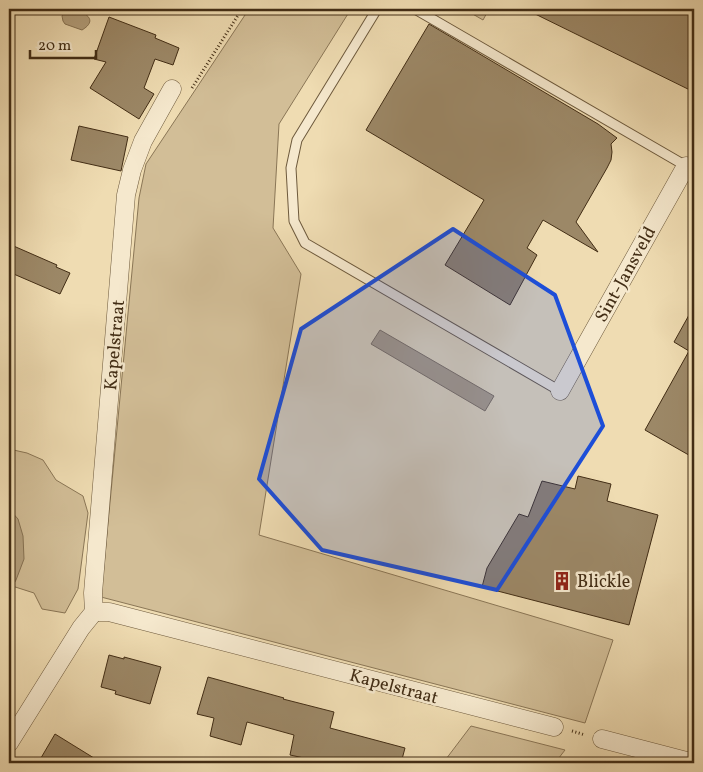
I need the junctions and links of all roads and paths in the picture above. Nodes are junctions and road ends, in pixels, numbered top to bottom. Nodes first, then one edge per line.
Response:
1 (242, 9) edge
2 (377, 9) edge
3 (415, 9) edge
4 (172, 88) dead end
5 (191, 89) dead end
6 (690, 168) edge
7 (560, 391) joint
8 (94, 612) junction
9 (554, 727) joint
10 (602, 739) joint
11 (9, 743) edge
12 (694, 763) edge

1 - 5 path
2 - 7 lane
3 - 6 lane
4 - 8 street, Kapelstraat
6 - 7 street, Sint-Jansveld
8 - 9 street, Kapelstraat
8 - 11 street
9 - 10 path
10 - 12 street

